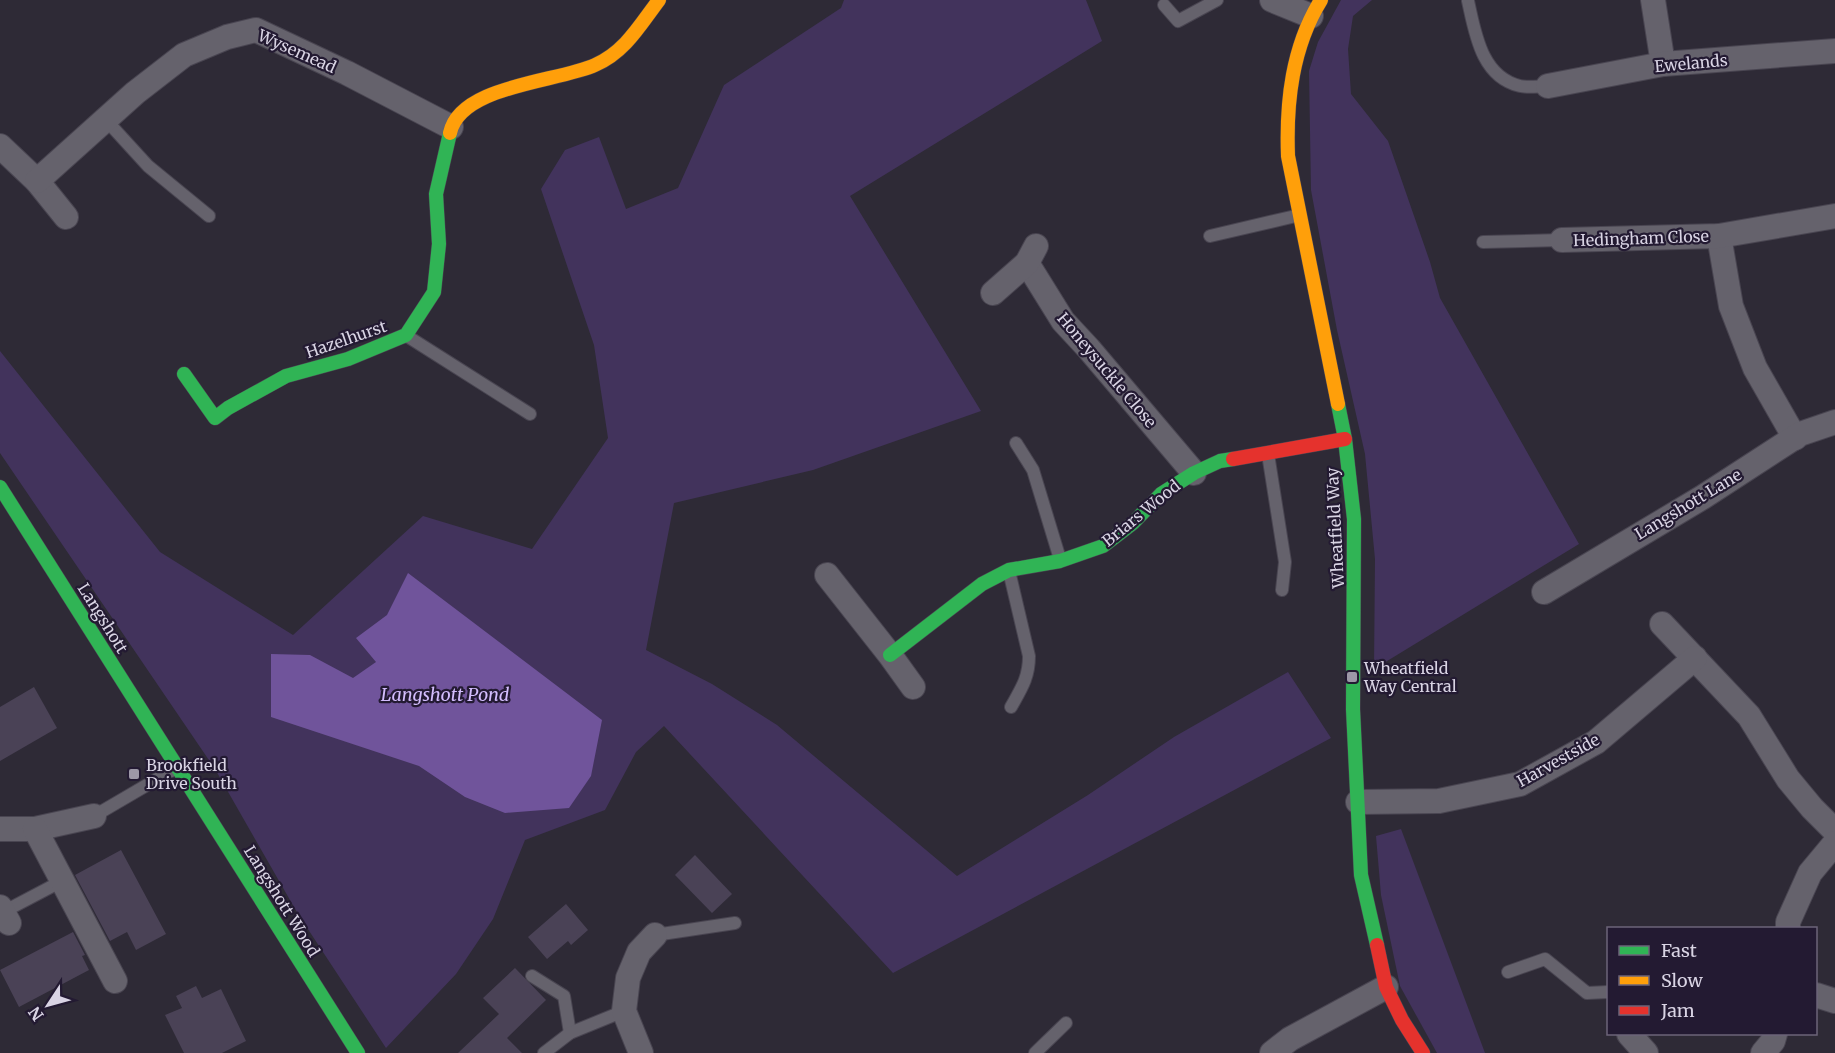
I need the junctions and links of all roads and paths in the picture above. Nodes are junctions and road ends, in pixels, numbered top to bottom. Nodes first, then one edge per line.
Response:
1 (659, 0) edge
2 (1216, 0) edge
3 (1272, 0) edge
4 (1653, 0) edge
5 (1468, 1) edge
6 (1164, 5) dead end
7 (1316, 8) edge
8 (1835, 51) edge
9 (1663, 64) junction
10 (1548, 86) joint
11 (106, 120) junction
12 (451, 127) junction
13 (0, 146) edge
14 (37, 181) junction
15 (1301, 215) junction
16 (209, 216) dead end
17 (1835, 216) edge
18 (66, 218) dead end
19 (1210, 236) dead end
20 (1719, 236) junction
21 (1562, 240) joint
22 (1483, 242) dead end
23 (993, 293) dead end
24 (406, 335) junction
25 (184, 374) dead end
26 (530, 414) dead end
27 (1835, 422) edge
28 (1795, 438) junction
29 (1345, 439) junction
30 (1016, 443) dead end
31 (1268, 452) junction
32 (1194, 473) junction
33 (0, 488) edge
34 (1060, 561) junction
35 (1009, 570) junction
36 (827, 575) dead end
37 (1282, 590) dead end
38 (1544, 592) dead end
39 (1662, 624) dead end
40 (890, 655) junction
41 (1695, 658) junction
42 (913, 687) dead end
43 (1011, 707) dead end
44 (178, 767) junction
45 (1358, 802) junction
46 (94, 816) joint
47 (0, 829) edge
48 (35, 829) junction
49 (1835, 831) edge
50 (1835, 843) edge
51 (62, 881) junction
52 (4, 914) edge
53 (735, 923) dead end
54 (1788, 927) edge
55 (655, 935) joint
56 (1508, 972) dead end
57 (532, 976) dead end
58 (115, 981) dead end
59 (1386, 987) junction
60 (1607, 992) edge
61 (1817, 996) edge
62 (1835, 1000) edge
63 (624, 1011) junction
64 (1066, 1023) dead end
65 (570, 1034) junction
66 (1630, 1035) edge
67 (1775, 1035) edge
68 (358, 1053) edge
69 (544, 1053) edge
70 (641, 1053) edge
71 (1035, 1053) edge
72 (1272, 1053) edge
73 (1423, 1053) edge
74 (1646, 1053) edge
75 (1763, 1053) edge

1 - 12 street
2 - 6 lane
3 - 7 street
4 - 9 street
5 - 10 lane
7 - 15 street, Wheatfield Way
8 - 9 street, Ewelands
9 - 10 street, Ewelands
11 - 12 street, Wysemead
11 - 14 street, Wysemead
11 - 16 lane
12 - 24 street, Hazelhurst
13 - 14 street
14 - 18 street
15 - 19 lane
15 - 29 street, Wheatfield Way
17 - 20 street, Hedingham Close
20 - 21 street, Hedingham Close
20 - 28 street, Hedingham Close
21 - 22 lane
23 - 32 street, Honeysuckle Close
24 - 25 street, Hazelhurst
24 - 26 lane
27 - 28 street, Langshott Lane
28 - 38 street, Langshott Lane
29 - 31 street, Briars Wood
29 - 45 street, Wheatfield Way
30 - 34 lane
31 - 32 street, Briars Wood
31 - 37 lane
32 - 34 street, Briars Wood
33 - 44 street, Langshott
34 - 35 street, Briars Wood
35 - 40 street, Briars Wood
35 - 43 lane
36 - 40 street
39 - 41 street
40 - 42 street
41 - 45 street, Harvestside
41 - 49 street
44 - 46 lane
44 - 68 street, Langshott Wood
45 - 59 street, Wheatfield Way
46 - 48 street
47 - 48 street
48 - 51 street
50 - 54 street
51 - 52 lane
51 - 58 street
53 - 55 lane
55 - 63 street
56 - 60 lane
57 - 65 lane
59 - 72 street
59 - 73 street, Wheatfield Way
61 - 62 street
63 - 65 lane
63 - 70 street
64 - 71 lane
65 - 69 lane
66 - 74 street
67 - 75 street

